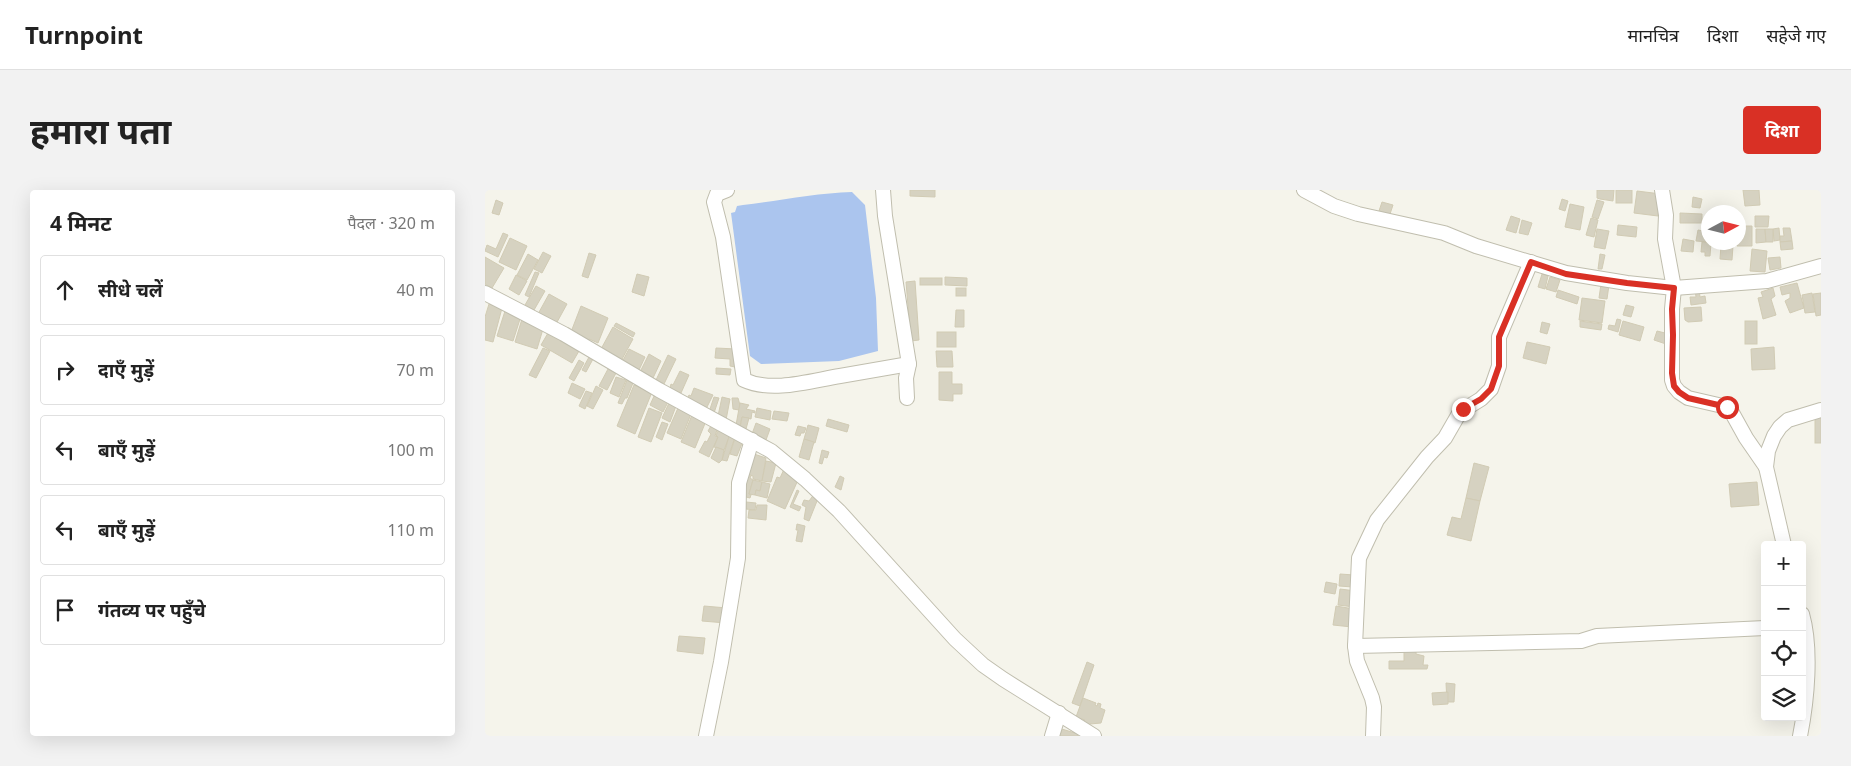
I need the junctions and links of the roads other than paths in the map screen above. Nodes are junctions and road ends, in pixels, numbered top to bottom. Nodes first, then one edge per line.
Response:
1 (727, 190) edge
2 (883, 190) edge
3 (1304, 190) edge
4 (1662, 190) edge
5 (1531, 262) junction
6 (1821, 266) edge
7 (1674, 288) junction
8 (485, 292) edge
9 (909, 364) junction
10 (907, 398) dead end
11 (1821, 410) edge
12 (752, 440) junction
13 (1765, 467) junction
14 (1784, 541) edge
15 (1761, 628) edge
16 (1803, 631) edge
17 (1355, 646) junction
18 (1059, 713) junction
19 (706, 736) edge
20 (1052, 736) edge
21 (1093, 736) edge
22 (1373, 736) edge
23 (1800, 736) edge

1 - 9 street
2 - 9 street
3 - 5 street
4 - 7 street
5 - 7 street
5 - 17 street
6 - 7 street
7 - 13 street
8 - 12 street
9 - 10 street
11 - 13 street
12 - 18 street
12 - 19 street
13 - 14 street
15 - 17 street
16 - 23 street
17 - 22 street
18 - 20 street
18 - 21 street

